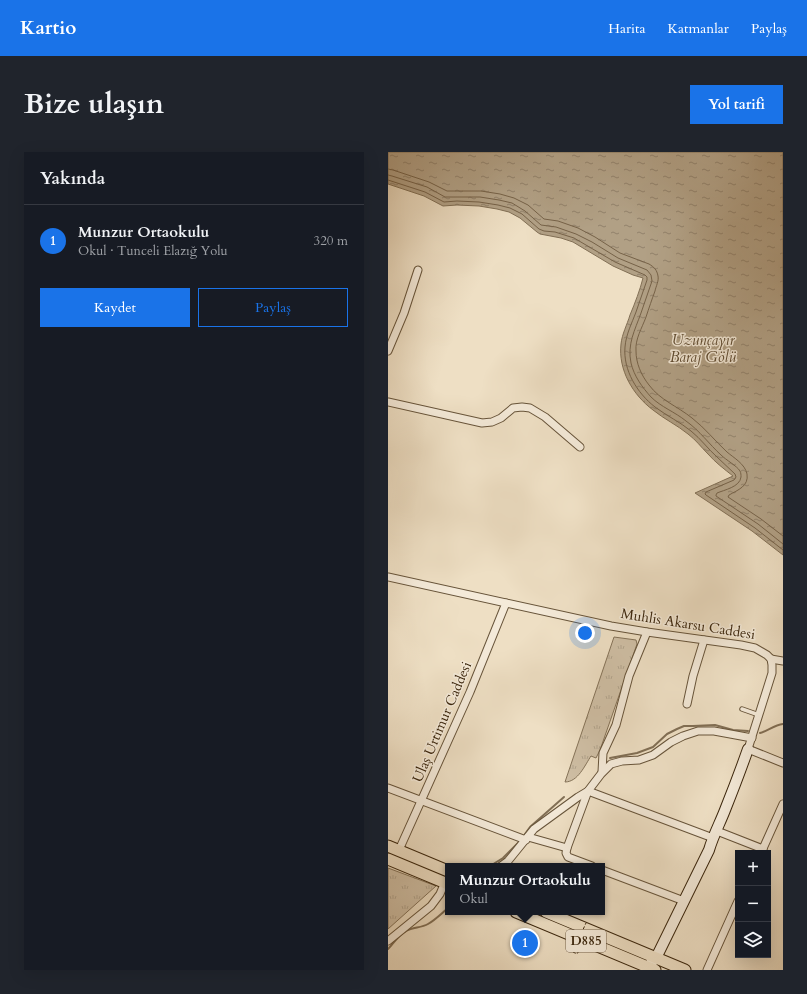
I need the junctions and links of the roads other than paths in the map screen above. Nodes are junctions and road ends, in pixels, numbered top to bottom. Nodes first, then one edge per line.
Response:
1 (418, 270) dead end
2 (388, 350) edge
3 (388, 402) edge
4 (580, 447) dead end
5 (388, 577) edge
6 (506, 603) junction
7 (647, 632) junction
8 (704, 640) junction
9 (771, 659) junction
10 (783, 662) edge
11 (687, 704) dead end
12 (742, 709) dead end
13 (759, 715) junction
14 (752, 738) junction
15 (748, 749) junction
16 (783, 763) edge
17 (602, 772) junction
18 (388, 788) edge
19 (588, 791) junction
20 (422, 801) junction
21 (783, 804) edge
22 (715, 835) junction
23 (527, 838) junction
24 (388, 846) edge
25 (567, 848) junction
26 (399, 850) junction
27 (759, 850) edge
28 (762, 850) edge
29 (388, 859) edge
30 (505, 863) edge
31 (584, 863) edge
32 (445, 870) edge
33 (605, 871) edge
34 (445, 882) edge
35 (445, 886) edge
36 (684, 901) junction
37 (735, 908) edge
38 (523, 915) edge
39 (553, 915) edge
40 (388, 941) edge
41 (656, 958) junction
42 (650, 969) edge
43 (684, 970) edge
44 (707, 970) edge

1 - 2 street
3 - 4 street
5 - 6 street, Muhlis Akarsu Caddesi
6 - 7 street, Muhlis Akarsu Caddesi
6 - 20 street, Ulaş Urtimur Caddesi
7 - 8 street, Muhlis Akarsu Caddesi
7 - 17 street
8 - 9 street, Muhlis Akarsu Caddesi
8 - 11 street
9 - 10 street
9 - 13 street
12 - 13 lane
13 - 14 street
14 - 15 street
14 - 17 street
15 - 16 street
15 - 22 street
17 - 19 street
18 - 20 street
19 - 22 street
19 - 23 street
19 - 25 street
20 - 23 street
20 - 26 street, Ulaş Urtimur Caddesi
21 - 28 street
22 - 27 street
22 - 36 street
23 - 25 street
23 - 30 street
24 - 26 main road
25 - 31 street
26 - 32 main road
29 - 34 main road
33 - 36 street
35 - 40 street
36 - 41 street
37 - 44 street
38 - 42 main road, D885
39 - 41 main road, D885
41 - 42 street
41 - 43 main road, D885

